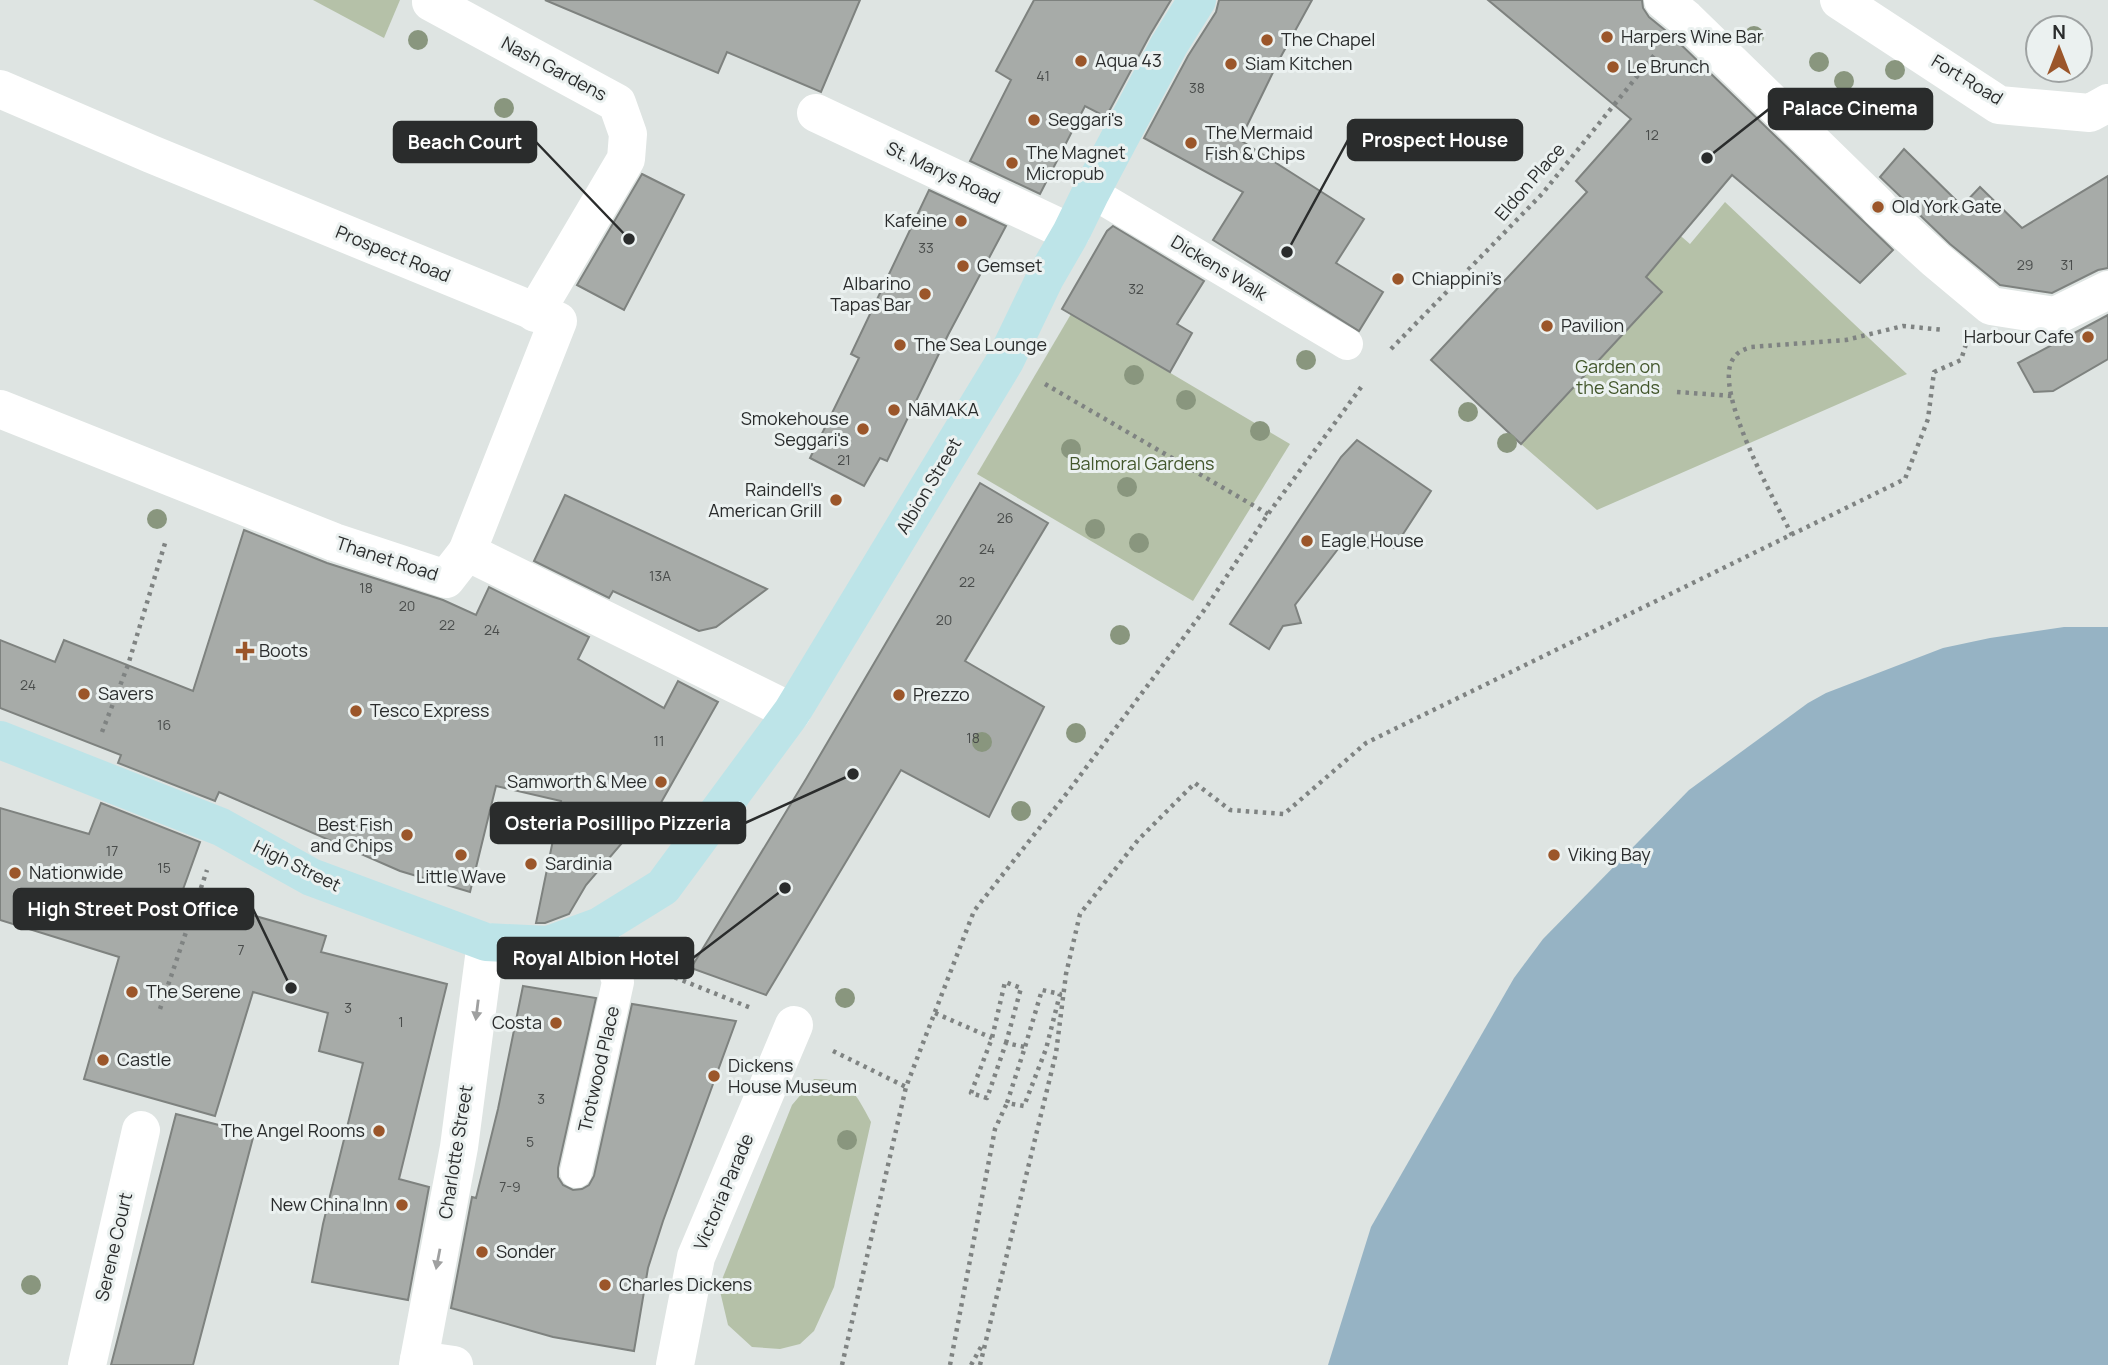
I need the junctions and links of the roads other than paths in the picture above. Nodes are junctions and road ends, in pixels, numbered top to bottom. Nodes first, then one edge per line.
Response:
1 (1197, 0) edge
2 (1839, 0) edge
3 (431, 2) dead end
4 (1675, 9) edge
5 (0, 89) edge
6 (2108, 103) edge
7 (816, 113) dead end
8 (1091, 192) junction
9 (1071, 233) junction
10 (2108, 290) edge
11 (535, 313) junction
12 (1347, 344) dead end
13 (0, 409) edge
14 (467, 552) junction
15 (792, 712) junction
16 (0, 740) edge
17 (600, 926) junction
18 (486, 942) junction
19 (794, 1026) dead end
20 (141, 1130) dead end
21 (576, 1171) dead end
22 (424, 1364) edge
23 (87, 1365) edge
24 (675, 1365) edge

1 - 8 main road, Albion Street
2 - 6 street, Fort Road
3 - 11 street, Nash Gardens
4 - 10 street
5 - 11 street, Prospect Road
7 - 9 street, St. Marys Road
8 - 9 main road, Albion Street
8 - 12 lane, Dickens Walk
9 - 15 main road, Albion Street
11 - 14 street, Prospect Road
13 - 14 street, Thanet Road
14 - 15 street
15 - 17 main road, Albion Street
16 - 18 main road, High Street
17 - 18 main road, High Street
17 - 21 lane, Trotwood Place
18 -> 22 street, Charlotte Street
19 - 24 street, Victoria Parade
20 - 23 street, Serene Court

